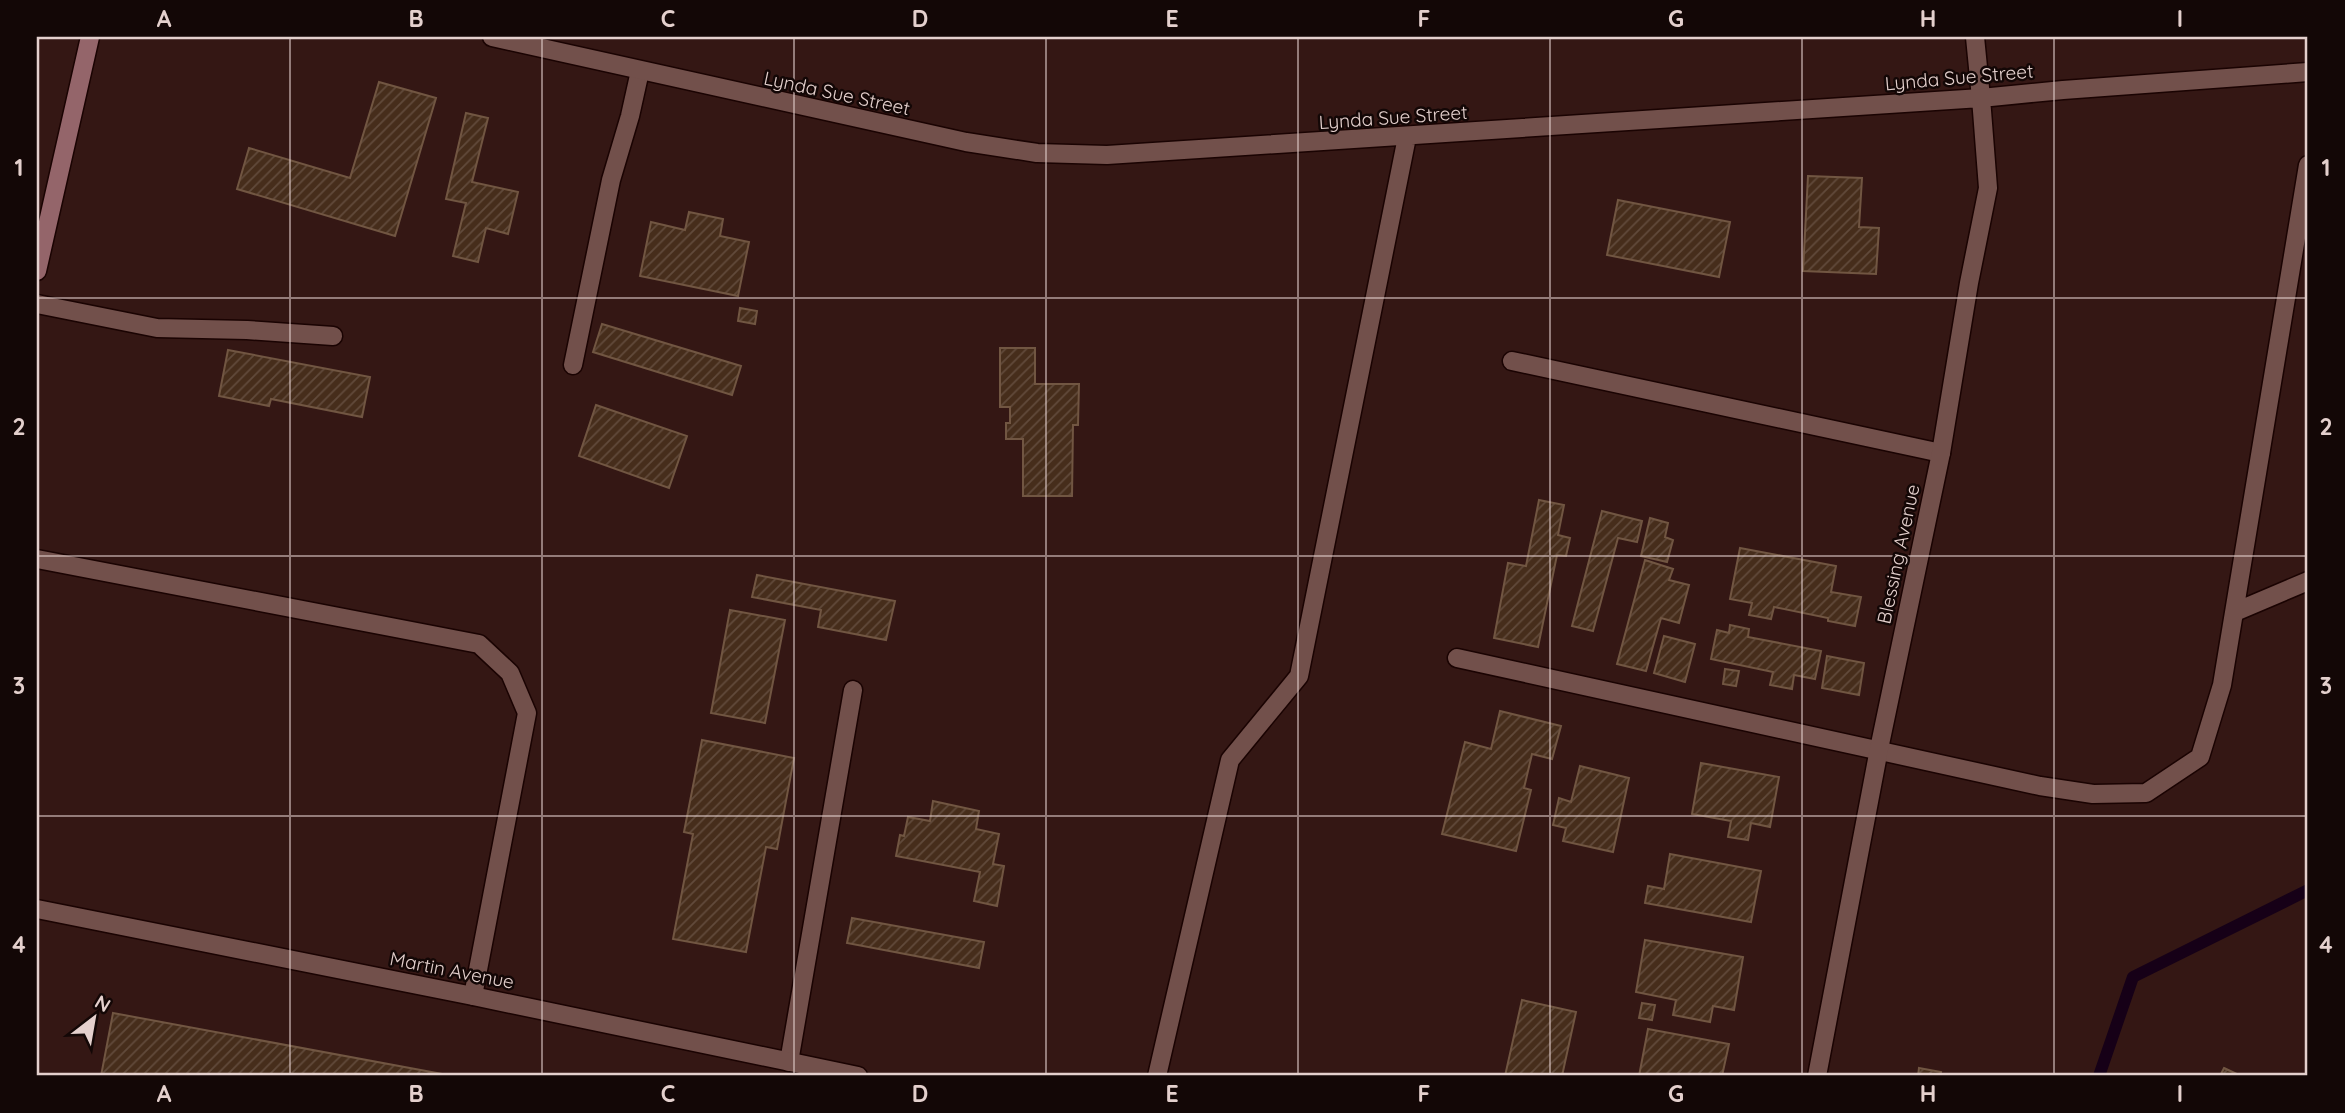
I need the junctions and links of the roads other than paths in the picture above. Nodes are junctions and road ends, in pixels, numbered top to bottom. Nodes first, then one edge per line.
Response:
1 (90, 37) edge
2 (492, 37) edge
3 (1975, 37) edge
4 (640, 71) junction
5 (2308, 72) edge
6 (1981, 98) junction
7 (1407, 137) junction
8 (2308, 165) edge
9 (37, 271) edge
10 (37, 304) edge
11 (333, 335) dead end
12 (1512, 361) dead end
13 (573, 365) dead end
14 (1941, 453) junction
15 (37, 559) edge
16 (2308, 581) edge
17 (2235, 612) junction
18 (1457, 658) dead end
19 (853, 690) dead end
20 (1879, 749) junction
21 (37, 909) edge
22 (473, 996) junction
23 (789, 1062) junction
24 (858, 1076) edge
25 (1157, 1076) edge
26 (1817, 1076) edge

1 - 9 main road
2 - 4 street, Lynda Sue Street
3 - 6 street, Blessing Avenue
4 - 7 street, Lynda Sue Street
4 - 13 street
5 - 6 street, Lynda Sue Street
6 - 7 street, Lynda Sue Street
6 - 14 street, Blessing Avenue
7 - 25 street
8 - 17 street
10 - 11 street
12 - 14 street
14 - 20 street, Blessing Avenue
15 - 22 street
16 - 17 street
17 - 20 street
18 - 20 street
19 - 23 street
20 - 26 street, Blessing Avenue
21 - 22 street, Martin Avenue
22 - 23 street, Martin Avenue
23 - 24 street, Martin Avenue

